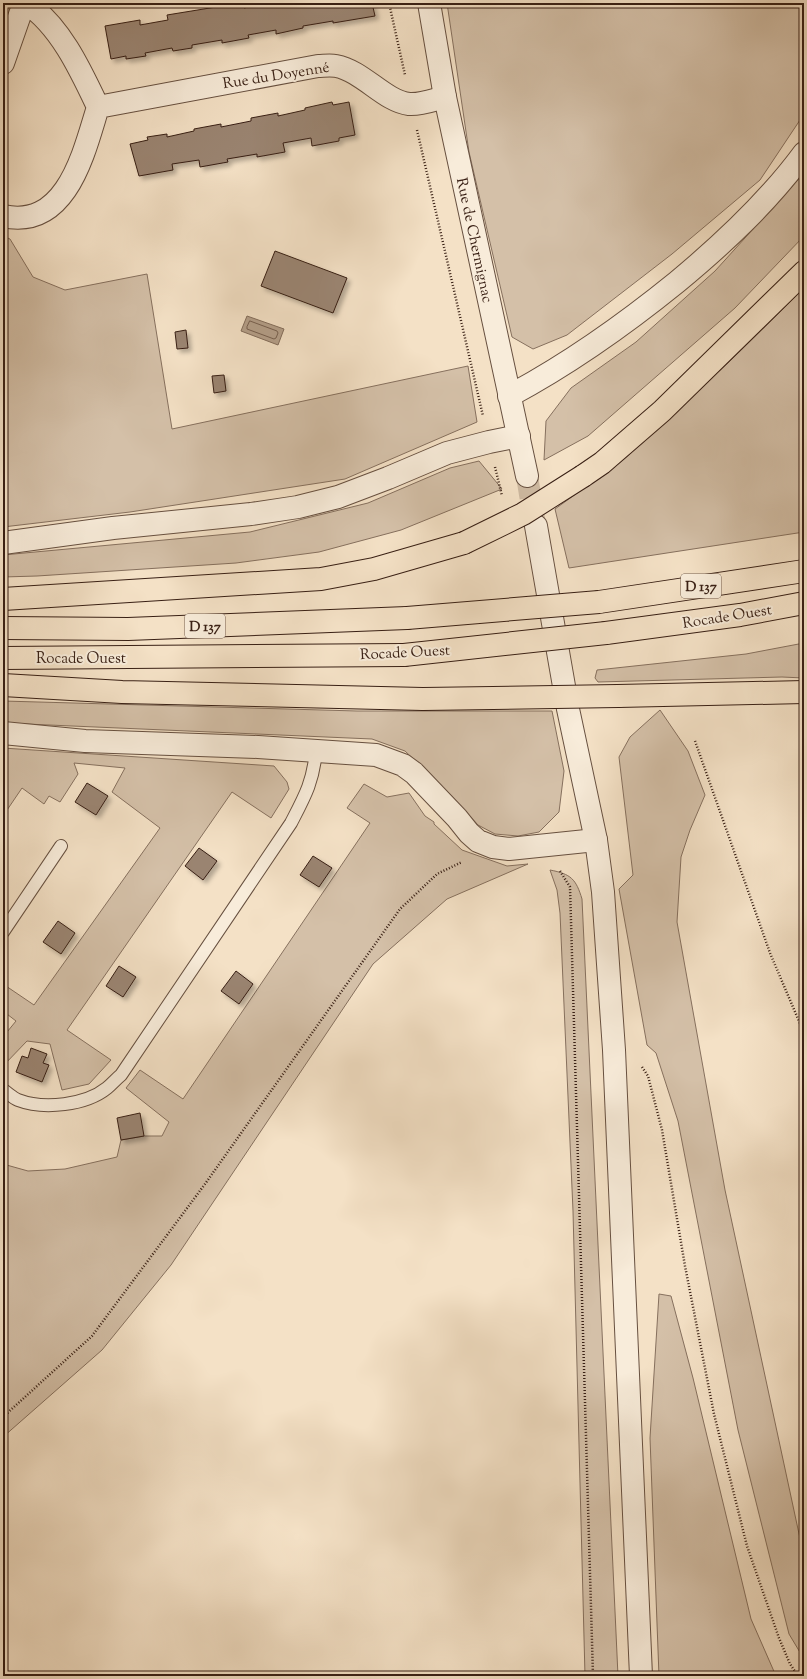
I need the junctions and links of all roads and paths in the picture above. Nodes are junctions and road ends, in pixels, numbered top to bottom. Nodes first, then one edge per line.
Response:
1 (25, 3) edge
2 (429, 3) edge
3 (3, 63) edge
4 (445, 97) junction
5 (98, 107) junction
6 (804, 152) edge
7 (3, 216) edge
8 (804, 272) edge
9 (509, 396) junction
10 (519, 436) junction
11 (527, 476) tunnel mouth
12 (536, 526) tunnel mouth
13 (3, 544) edge
14 (804, 571) edge
15 (3, 599) edge
16 (804, 603) edge
17 (3, 628) edge
18 (3, 658) edge
19 (3, 685) edge
20 (804, 692) edge
21 (3, 733) edge
22 (695, 741) dead end
23 (316, 752) junction
24 (596, 840) junction
25 (61, 846) dead end
26 (493, 847) junction
27 (3, 932) edge
28 (804, 1033) edge
29 (614, 1050) junction
30 (3, 1090) edge
31 (3, 1417) edge
32 (640, 1676) edge
33 (798, 1676) edge

1 - 3 street
1 - 5 street
2 - 4 street, Rue de Chermignac
4 - 5 street, Rue du Doyenné
4 - 9 street, Rue de Chermignac
5 - 7 street
6 - 9 street
8 - 15 main road, bridge
9 - 10 street, Rue de Chermignac
10 - 11 street, Rue de Chermignac
10 - 13 street
12 - 24 street
14 - 17 main road, Rocade Ouest / D 137, bridge
16 - 18 main road, Rocade Ouest / D 137, bridge
19 - 20 main road, bridge
21 - 23 street
22 - 28 path
23 - 26 street
23 - 30 lane
24 - 26 street
24 - 29 street
25 - 27 lane
26 - 31 path
29 - 32 street
29 - 33 path

